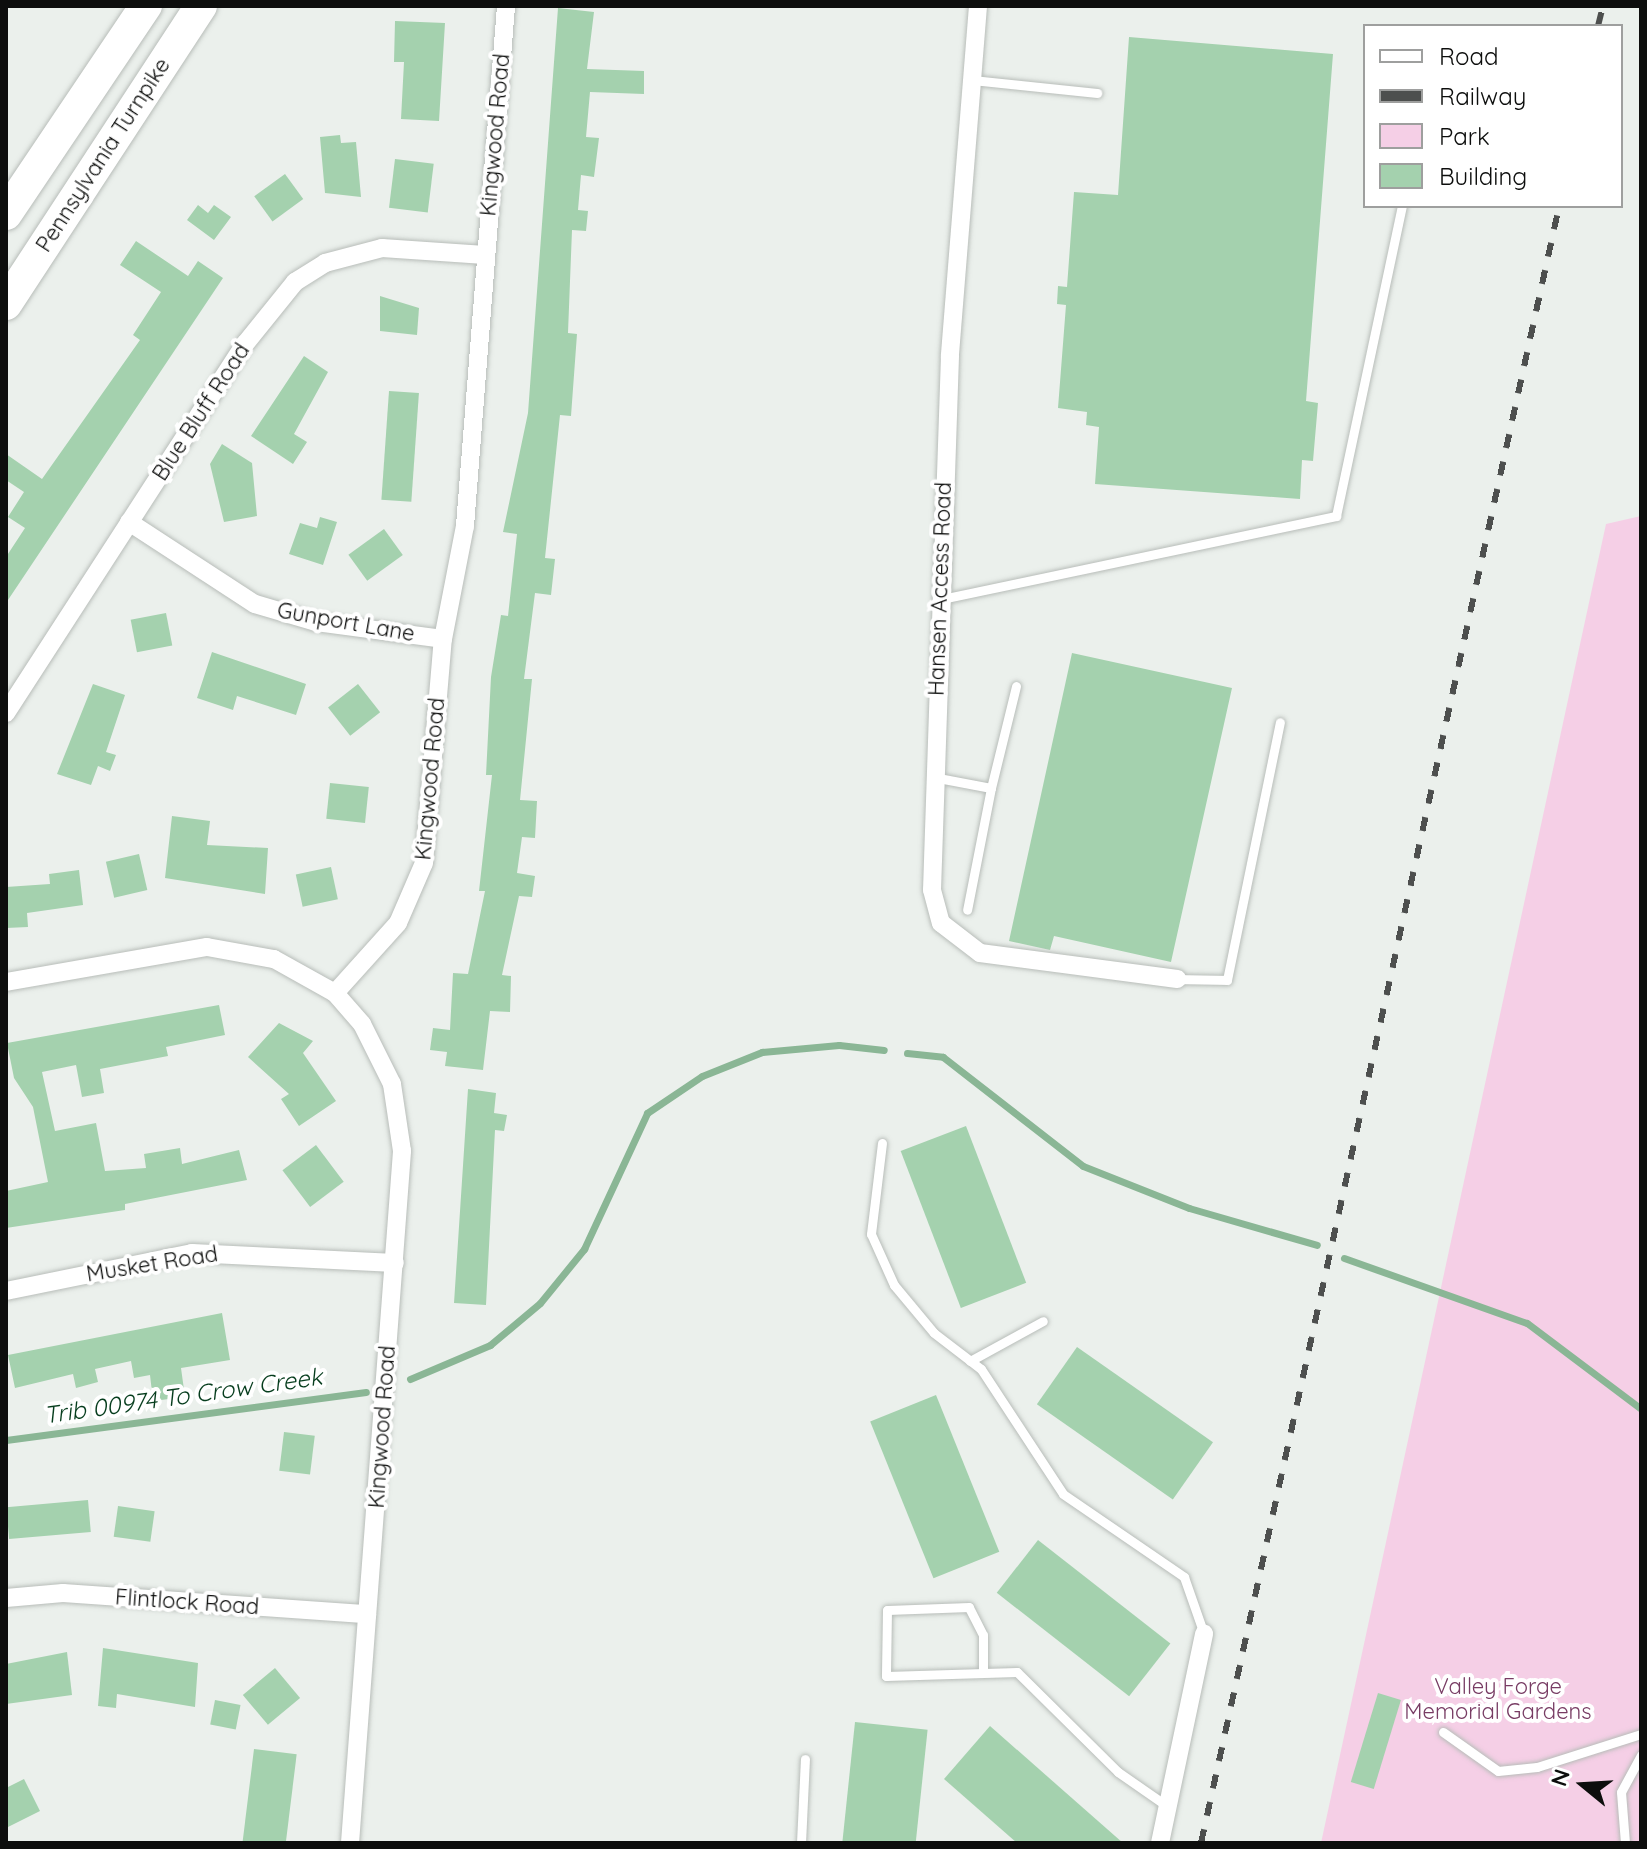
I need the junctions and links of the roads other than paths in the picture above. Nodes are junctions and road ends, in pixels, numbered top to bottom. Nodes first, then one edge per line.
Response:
1 (146, 6) edge
2 (201, 6) edge
3 (506, 6) edge
4 (978, 6) edge
5 (972, 80) junction
6 (1097, 93) dead end
7 (1402, 208) edge
8 (6, 214) edge
9 (485, 255) junction
10 (6, 304) edge
11 (129, 522) junction
12 (939, 599) junction
13 (443, 639) junction
14 (1016, 686) dead end
15 (6, 713) edge
16 (1280, 722) dead end
17 (933, 777) junction
18 (991, 788) junction
19 (967, 910) dead end
20 (1177, 979) joint
21 (6, 982) edge
22 (335, 993) junction
23 (882, 1143) dead end
24 (395, 1263) junction
25 (6, 1291) edge
26 (1043, 1321) dead end
27 (970, 1361) junction
28 (6, 1598) edge
29 (367, 1614) junction
30 (1204, 1634) joint
31 (983, 1668) junction
32 (1443, 1732) dead end
33 (1641, 1734) edge
34 (1641, 1755) edge
35 (805, 1759) dead end
36 (1167, 1806) junction
37 (350, 1843) edge
38 (801, 1843) edge
39 (1160, 1843) edge
40 (1625, 1843) edge

1 - 8 highway, Pennsylvania Turnpike
2 - 10 highway, Pennsylvania Turnpike
3 - 9 street, Kingwood Road
4 - 5 street, Hansen Access Road
5 - 6 lane
5 - 12 street, Hansen Access Road
7 - 12 lane
9 - 11 street, Blue Bluff Road
9 - 13 street, Kingwood Road
11 - 13 street, Gunport Lane
11 - 15 street, Blue Bluff Road
12 - 17 street, Hansen Access Road
13 - 22 street, Kingwood Road
14 - 18 lane
16 - 20 lane
17 - 18 lane
17 - 20 street, Hansen Access Road
18 - 19 lane
21 - 22 street
22 - 24 street, Kingwood Road
23 - 27 lane
24 - 25 street, Musket Road
24 - 29 street, Kingwood Road
26 - 27 lane
27 - 30 lane
28 - 29 street, Flintlock Road
29 - 37 street, Kingwood Road
30 - 36 street
31 - 31 lane
31 - 36 lane
32 - 33 lane
34 - 40 lane
35 - 38 lane
36 - 39 street

